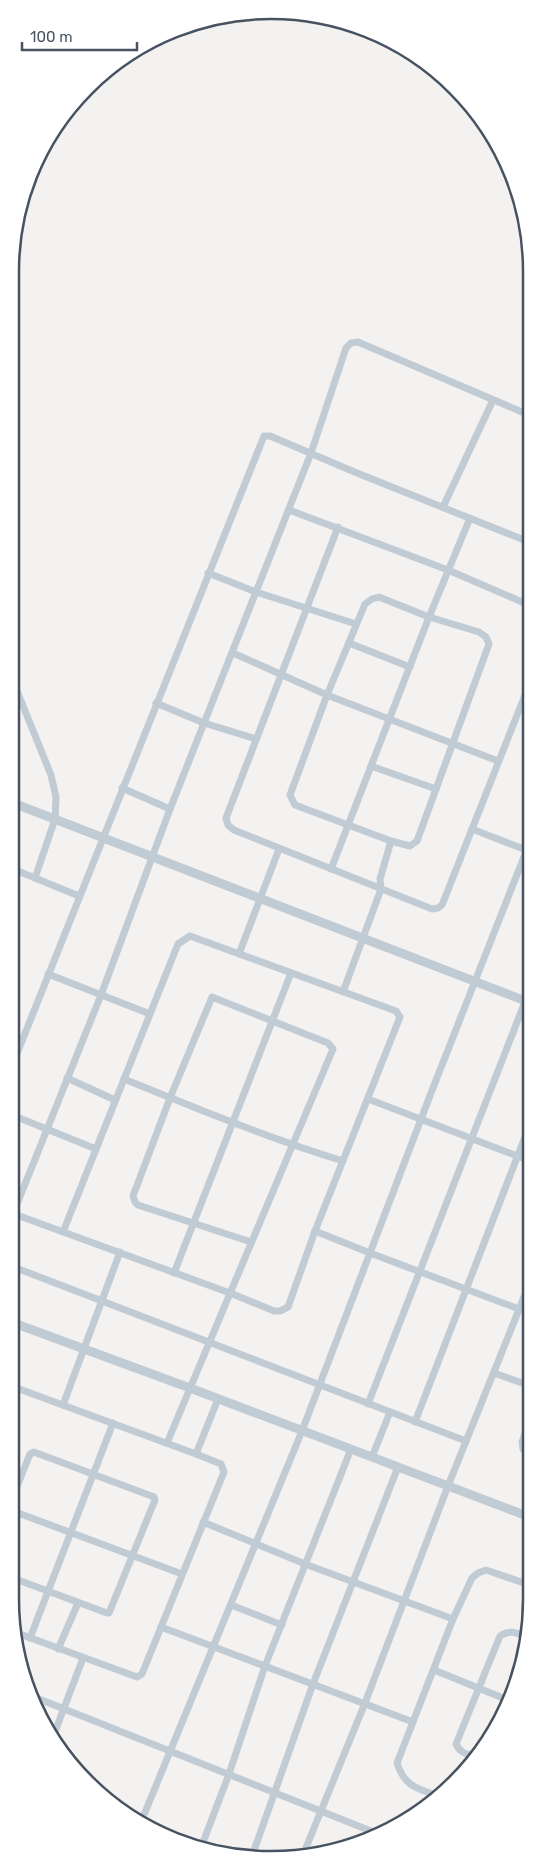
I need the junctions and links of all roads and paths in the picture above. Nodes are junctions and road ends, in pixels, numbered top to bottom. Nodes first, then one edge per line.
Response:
1 (493, 400) junction
2 (523, 412) edge
3 (311, 453) junction
4 (443, 507) junction
5 (289, 510) junction
6 (470, 518) junction
7 (338, 527) junction
8 (523, 540) edge
9 (448, 570) junction
10 (208, 573) junction
11 (256, 592) junction
12 (523, 601) edge
13 (308, 608) junction
14 (428, 617) junction
15 (356, 624) junction
16 (349, 643) junction
17 (233, 652) junction
18 (410, 667) junction
19 (281, 673) junction
20 (326, 695) junction
21 (19, 697) edge
22 (156, 703) junction
23 (523, 707) edge
24 (389, 719) junction
25 (204, 723) junction
26 (256, 739) junction
27 (452, 744) junction
28 (498, 761) junction
29 (371, 766) junction
30 (122, 788) junction
31 (436, 789) junction
32 (19, 805) edge
33 (170, 808) junction
34 (55, 819) junction
35 (348, 825) junction
36 (472, 829) junction
37 (102, 838) junction
38 (391, 842) junction
39 (523, 847) edge
40 (279, 849) junction
41 (152, 857) junction
42 (523, 862) edge
43 (331, 870) junction
44 (19, 871) edge
45 (35, 878) junction
46 (381, 890) junction
47 (79, 896) junction
48 (260, 898) junction
49 (362, 938) junction
50 (239, 954) junction
51 (291, 973) junction
52 (48, 974) junction
53 (476, 981) junction
54 (343, 992) junction
55 (101, 995) junction
56 (523, 998) edge
57 (523, 1009) edge
58 (150, 1014) junction
59 (272, 1021) junction
60 (19, 1040) edge
61 (22, 1041) junction
62 (19, 1048) edge
63 (67, 1078) junction
64 (124, 1079) junction
65 (170, 1098) junction
66 (368, 1099) junction
67 (115, 1100) junction
68 (19, 1118) edge
69 (421, 1120) junction
70 (232, 1123) junction
71 (47, 1129) junction
72 (471, 1139) junction
73 (523, 1142) edge
74 (293, 1145) junction
75 (96, 1148) junction
76 (518, 1156) junction
77 (523, 1158) edge
78 (343, 1161) junction
79 (19, 1199) edge
80 (19, 1218) edge
81 (193, 1223) junction
82 (315, 1231) junction
83 (63, 1232) junction
84 (251, 1242) junction
85 (120, 1252) junction
86 (370, 1254) junction
87 (19, 1269) edge
88 (419, 1272) junction
89 (174, 1273) junction
90 (466, 1290) junction
91 (230, 1293) junction
92 (523, 1299) edge
93 (102, 1301) junction
94 (519, 1309) junction
95 (19, 1325) edge
96 (209, 1343) junction
97 (84, 1349) junction
98 (494, 1373) junction
99 (523, 1383) edge
100 (320, 1385) junction
101 (190, 1388) junction
102 (19, 1389) edge
103 (218, 1399) junction
104 (368, 1404) junction
105 (64, 1406) junction
106 (390, 1412) junction
107 (416, 1422) junction
108 (113, 1423) junction
109 (302, 1431) junction
110 (466, 1441) junction
111 (167, 1443) junction
112 (351, 1449) junction
113 (196, 1454) junction
114 (372, 1457) junction
115 (398, 1467) junction
116 (93, 1474) junction
117 (19, 1483) edge
118 (448, 1486) junction
119 (19, 1513) edge
120 (523, 1514) edge
121 (203, 1522) junction
122 (70, 1532) junction
123 (255, 1544) junction
124 (133, 1557) junction
125 (306, 1564) junction
126 (182, 1574) junction
127 (19, 1580) edge
128 (353, 1582) junction
129 (523, 1583) edge
130 (47, 1591) junction
131 (405, 1600) junction
132 (78, 1603) junction
133 (231, 1605) junction
134 (453, 1619) junction
135 (282, 1625) junction
136 (161, 1627) junction
137 (22, 1635) edge
138 (521, 1635) edge
139 (30, 1638) junction
140 (214, 1647) junction
141 (58, 1650) junction
142 (83, 1658) junction
143 (265, 1666) junction
144 (434, 1670) junction
145 (313, 1684) junction
146 (479, 1688) junction
147 (503, 1698) edge
148 (39, 1699) edge
149 (365, 1703) junction
150 (64, 1709) junction
151 (413, 1722) junction
152 (56, 1730) edge
153 (171, 1751) junction
154 (470, 1755) edge
155 (230, 1774) junction
156 (276, 1793) junction
157 (432, 1794) edge
158 (321, 1811) junction
159 (143, 1816) edge
160 (371, 1831) edge
161 (203, 1842) edge
162 (305, 1849) edge
163 (254, 1851) edge

1 - 2 street
1 - 3 street
1 - 4 street
3 - 4 street
3 - 5 street
3 - 10 street
4 - 6 street
5 - 7 street
5 - 11 street
6 - 8 street
6 - 9 street
7 - 9 street
7 - 13 street
9 - 12 street
9 - 14 street
10 - 11 street
10 - 22 street
11 - 13 street
11 - 17 street
13 - 15 street
13 - 19 street
14 - 15 street
14 - 18 street
14 - 27 street
15 - 16 street
16 - 18 street
16 - 20 street
17 - 19 street
17 - 25 street
18 - 24 street
19 - 20 street
19 - 26 street
20 - 24 street
20 - 35 street
21 - 34 street
22 - 25 street
22 - 30 street
23 - 28 street
24 - 27 street
24 - 29 street
25 - 26 street
25 - 33 street
26 - 40 street
27 - 28 street
27 - 31 street
28 - 36 street
29 - 31 street
29 - 35 street
30 - 33 street
30 - 37 street
31 - 38 street
32 - 34 street
33 - 41 street
34 - 37 street
34 - 45 street
35 - 38 street
35 - 43 street
36 - 39 street
36 - 46 street
37 - 41 street
37 - 47 street
38 - 46 street
40 - 43 street
40 - 48 street
41 - 48 street
41 - 55 street
42 - 53 street
43 - 46 street
44 - 45 street
45 - 47 street
46 - 49 street
47 - 52 street
48 - 49 street
48 - 50 street
49 - 53 street
49 - 54 street
50 - 51 street
50 - 58 street
51 - 54 street
51 - 59 street
52 - 55 street
52 - 61 street
53 - 56 street
53 - 69 street
54 - 66 street
55 - 58 street
55 - 63 street
57 - 72 street
58 - 64 street
59 - 65 street
59 - 70 street
59 - 74 street
60 - 61 street
61 - 62 street
63 - 67 street
63 - 71 street
64 - 65 street
64 - 67 street
65 - 70 street
65 - 81 street
66 - 69 street
66 - 78 street
67 - 75 street
68 - 71 street
69 - 72 street
69 - 86 street
70 - 74 street
70 - 81 street
71 - 75 street
71 - 79 street
72 - 76 street
72 - 88 street
73 - 76 street
74 - 78 street
74 - 84 street
75 - 83 street
76 - 77 street
76 - 90 street
78 - 82 street
80 - 83 street
81 - 84 street
81 - 89 street
82 - 86 street
82 - 91 street
83 - 85 street
84 - 91 street
85 - 89 street
85 - 93 street
86 - 88 street
86 - 100 street
87 - 93 street
88 - 90 street
88 - 104 street
89 - 91 street
90 - 94 street
90 - 107 street
91 - 96 street
92 - 94 street
93 - 96 street
93 - 97 street
94 - 98 street
95 - 97 street
96 - 100 street
96 - 101 street
97 - 101 street
97 - 105 street
98 - 99 street
98 - 110 street
100 - 104 street
100 - 109 street
101 - 103 street
101 - 111 street
102 - 105 street
103 - 109 street
103 - 113 street
104 - 106 street
105 - 108 street
106 - 107 street
106 - 114 street
107 - 110 street
108 - 111 street
108 - 116 street
109 - 112 street
109 - 123 street
110 - 118 street
111 - 113 street
112 - 114 street
112 - 125 street
113 - 121 street
114 - 115 street
115 - 118 street
115 - 128 street
116 - 117 street
116 - 122 street
116 - 124 street
118 - 120 street
118 - 131 street
119 - 122 street
121 - 123 street
121 - 126 street
122 - 124 street
122 - 130 street
123 - 125 street
123 - 133 street
124 - 126 street
124 - 132 street
125 - 128 street
125 - 135 street
126 - 136 street
127 - 130 street
128 - 131 street
128 - 145 street
129 - 134 street
130 - 132 street
130 - 139 street
131 - 134 street
131 - 149 street
132 - 141 street
133 - 135 street
133 - 140 street
134 - 144 street
135 - 143 street
136 - 140 street
136 - 142 street
137 - 139 street
138 - 146 street
139 - 141 street
140 - 143 street
140 - 153 street
141 - 142 street
142 - 150 street
143 - 145 street
143 - 155 street
144 - 146 street
144 - 151 street
145 - 149 street
145 - 156 street
146 - 147 street
146 - 154 street
148 - 150 street
149 - 151 street
149 - 158 street
150 - 152 street
150 - 153 street
151 - 157 street
153 - 155 street
153 - 159 street
155 - 156 street
155 - 161 street
156 - 158 street
156 - 163 street
158 - 160 street
158 - 162 street

